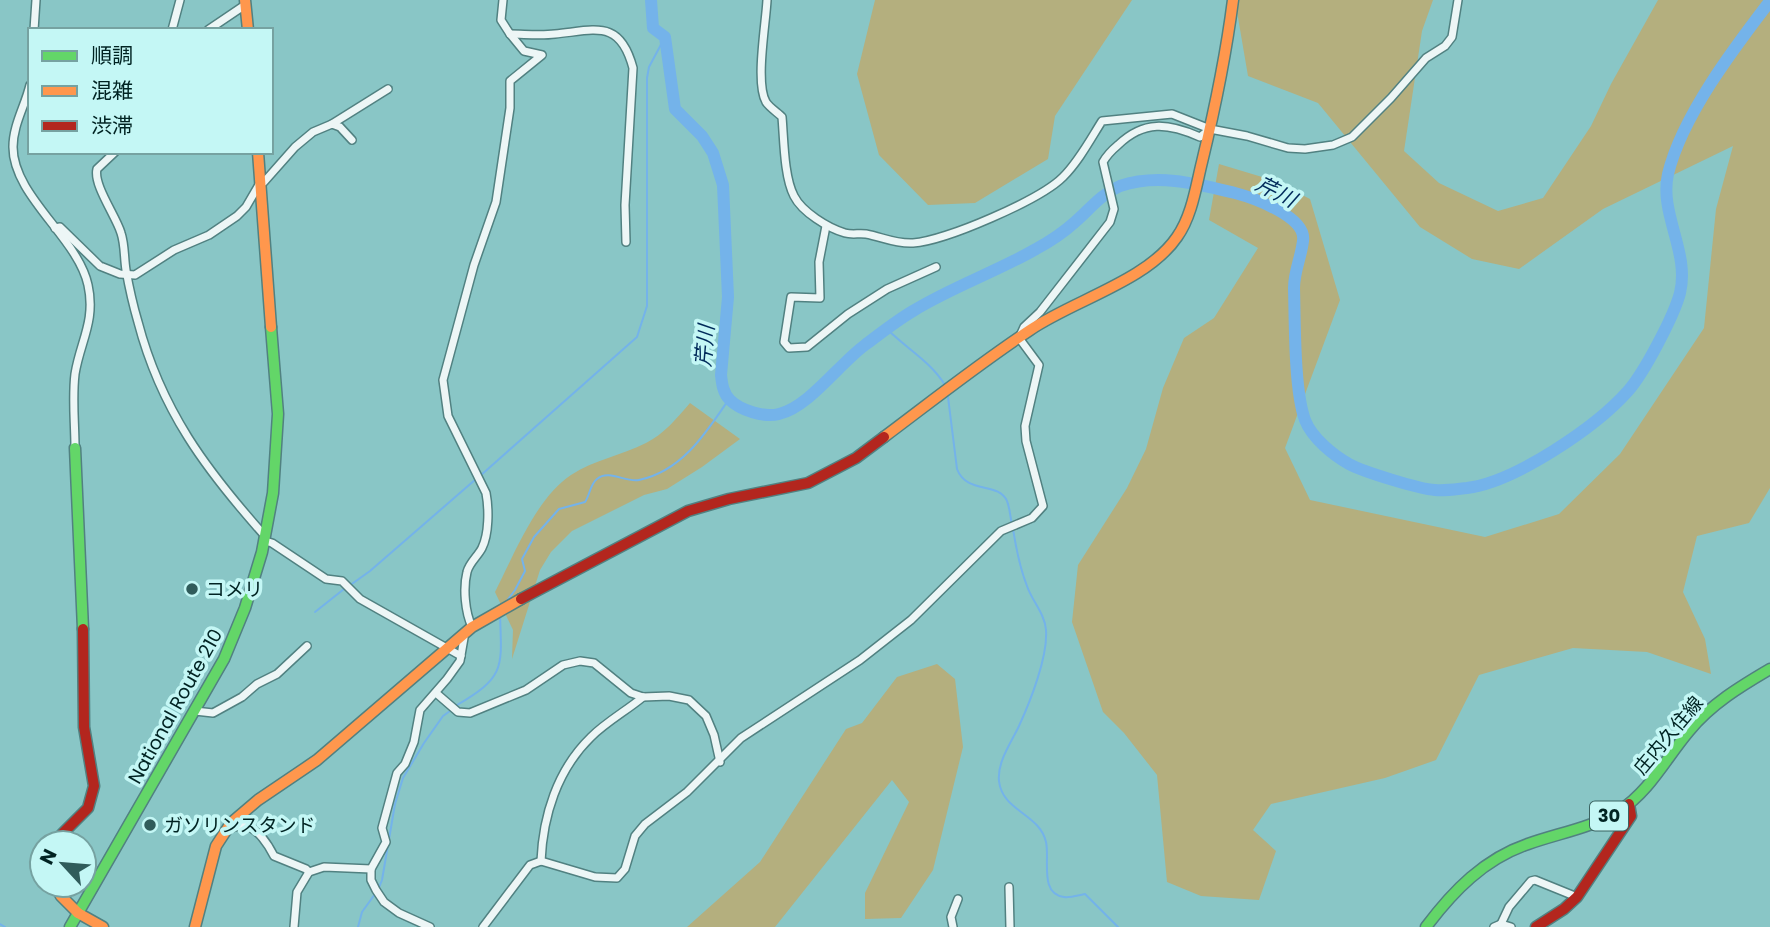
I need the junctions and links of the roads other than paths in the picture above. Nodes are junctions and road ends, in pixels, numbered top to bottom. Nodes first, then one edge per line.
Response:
1 (36, 0) edge
2 (180, 0) edge
3 (503, 0) edge
4 (767, 0) edge
5 (1233, 0) edge
6 (1458, 0) edge
7 (246, 2) edge
8 (34, 28) edge
9 (173, 28) edge
10 (211, 28) edge
11 (248, 28) edge
12 (510, 34) junction
13 (388, 89) dead end
14 (28, 91) edge
15 (332, 124) junction
16 (1209, 134) junction
17 (352, 140) dead end
18 (113, 154) edge
19 (258, 154) edge
20 (260, 183) junction
21 (826, 226) junction
22 (55, 228) junction
23 (626, 242) dead end
24 (936, 267) dead end
25 (127, 275) junction
26 (1019, 338) junction
27 (75, 448) joint
28 (265, 539) junction
29 (476, 624) junction
30 (462, 635) junction
31 (307, 646) dead end
32 (446, 649) junction
33 (461, 656) junction
34 (1770, 669) edge
35 (436, 693) junction
36 (643, 697) junction
37 (195, 711) junction
38 (720, 762) junction
39 (1629, 804) junction
40 (67, 829) edge
41 (227, 829) junction
42 (541, 862) junction
43 (371, 869) junction
44 (309, 872) junction
45 (1009, 887) dead end
46 (1577, 897) junction
47 (64, 899) edge
48 (958, 900) dead end
49 (78, 913) junction
50 (1498, 926) edge
51 (70, 927) edge
52 (103, 927) edge
53 (195, 927) edge
54 (294, 927) edge
55 (430, 927) edge
56 (483, 927) edge
57 (953, 927) edge
58 (1010, 927) edge
59 (1426, 927) edge
60 (1511, 927) edge
61 (1535, 927) edge

1 - 8 street
2 - 9 street
3 - 12 street
4 - 21 street
5 - 16 main road
6 - 16 street
7 - 10 street
7 - 11 main road
12 - 23 street
12 - 29 street
13 - 15 street
14 - 22 street
15 - 17 street
15 - 20 street
16 - 21 street
16 - 26 main road
16 - 26 street
18 - 25 street
19 - 20 main road, National Route 210
20 - 25 street
20 - 28 main road, National Route 210
21 - 24 street
22 - 25 street
22 - 27 street
25 - 28 street
26 - 29 main road
26 - 38 street
27 - 40 main road
28 - 32 street
28 - 37 main road, National Route 210
29 - 30 main road
30 - 32 main road
30 - 33 street
31 - 37 street
32 - 33 street
32 - 41 main road
33 - 35 street
34 - 39 main road, 庄内久住線 / 30
35 - 36 street
35 - 43 street
36 - 38 street
36 - 42 street
37 - 49 main road, National Route 210
38 - 42 street
39 - 46 main road, 庄内久住線 / 30
39 - 59 main road, 庄内久住線 / 30
41 - 44 street
41 - 53 main road
42 - 56 street
43 - 44 street
43 - 55 street
44 - 54 street
45 - 58 street
46 - 50 street
46 - 61 main road, 庄内久住線 / 30
47 - 49 main road
48 - 57 street
49 - 51 main road, National Route 210
49 - 52 main road
50 - 60 street

